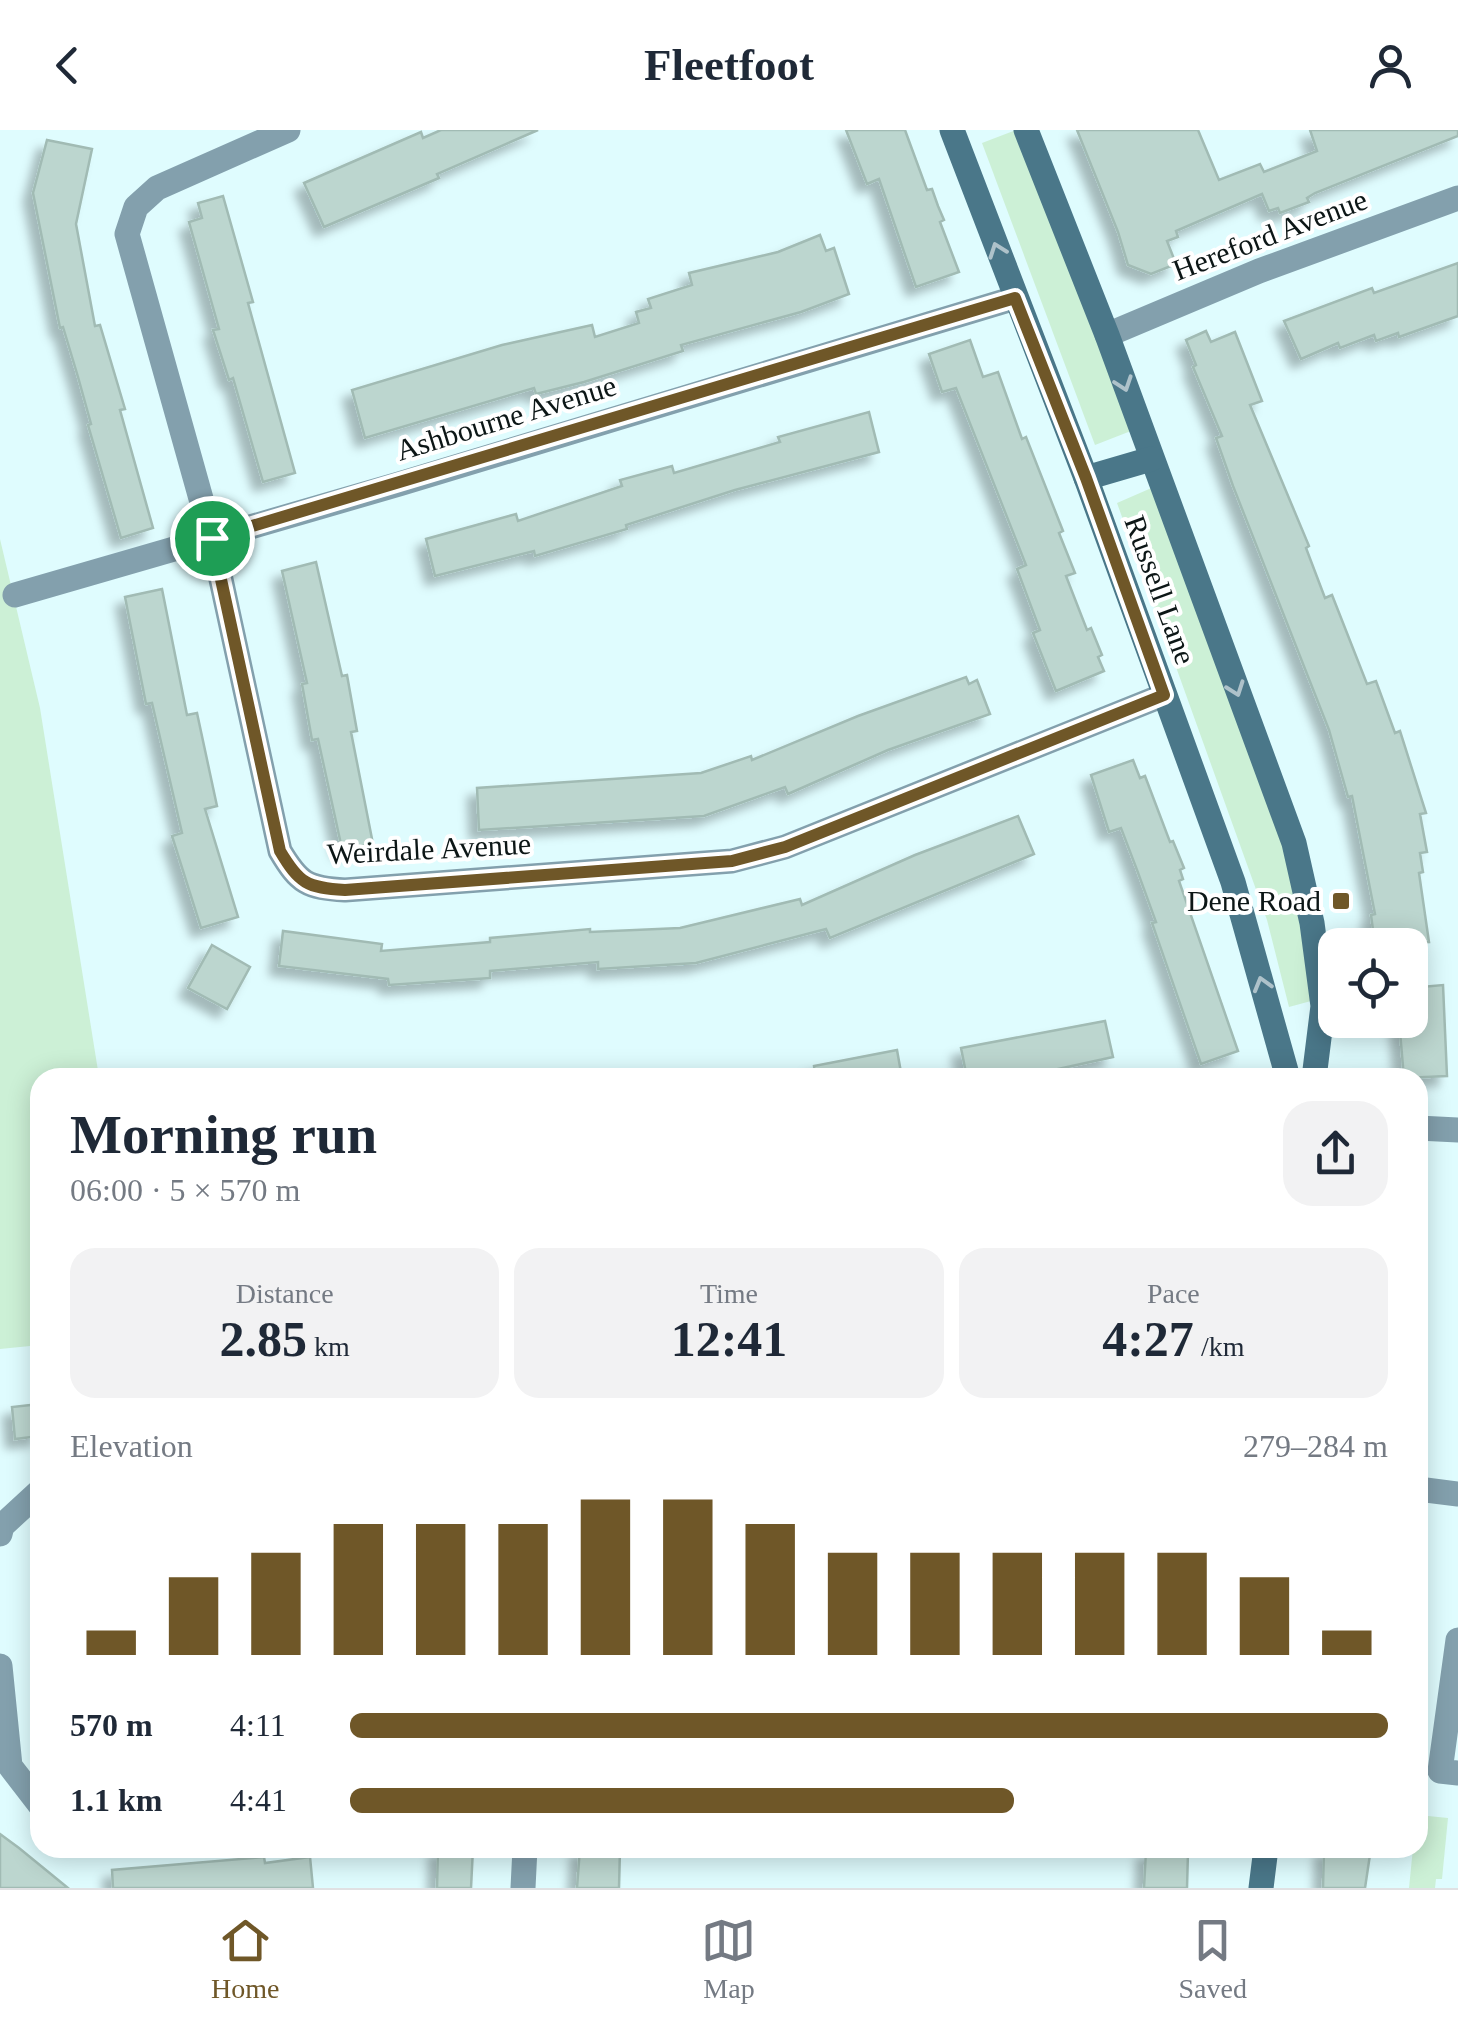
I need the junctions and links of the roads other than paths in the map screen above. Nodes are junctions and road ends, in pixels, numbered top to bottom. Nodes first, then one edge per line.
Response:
1 (288, 130) edge
2 (952, 130) edge
3 (1026, 130) edge
4 (1458, 198) edge
5 (1015, 298) junction
6 (1107, 335) junction
7 (1150, 459) junction
8 (1086, 478) junction
9 (212, 538) junction
10 (15, 595) dead end
11 (1164, 695) junction
12 (1285, 1068) edge
13 (1315, 1068) edge
14 (1428, 1128) edge
15 (1458, 1130) edge
16 (1428, 1490) edge
17 (1458, 1495) edge
18 (30, 1499) edge
19 (0, 1534) edge
20 (1458, 1640) edge
21 (0, 1666) edge
22 (1458, 1773) edge
23 (30, 1791) edge
24 (525, 1858) edge
25 (1265, 1858) edge
26 (523, 1888) edge
27 (1261, 1888) edge

1 - 9 street, Weirdale Avenue
5 -> 2 main road, Russell Lane
3 - 6 main road, Russell Lane
4 - 6 street, Hereford Avenue
5 - 8 main road, Russell Lane
5 - 9 street, Ashbourne Avenue
6 -> 7 main road, Russell Lane
7 - 8 main road
7 -> 13 main road, Russell Lane
8 - 11 main road, Russell Lane
9 - 10 street, Ashbourne Avenue
9 - 11 street, Weirdale Avenue
12 -> 11 main road, Russell Lane
14 - 15 street
16 - 17 street
18 - 19 street
20 - 22 street
21 - 23 street
24 - 26 street
25 - 27 main road

